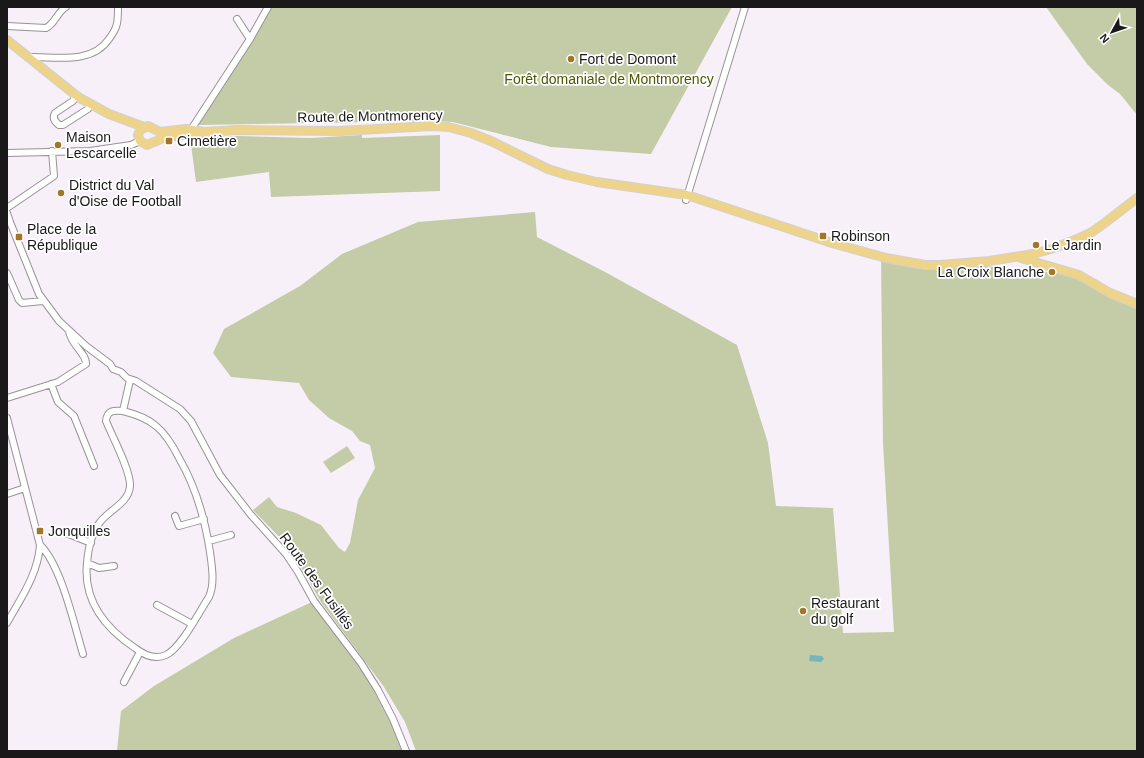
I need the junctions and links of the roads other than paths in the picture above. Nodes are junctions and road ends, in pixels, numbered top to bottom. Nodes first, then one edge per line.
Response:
1 (66, 7) edge
2 (118, 7) edge
3 (268, 7) edge
4 (745, 7) edge
5 (237, 19) dead end
6 (7, 26) edge
7 (250, 38) junction
8 (7, 40) edge
9 (30, 59) junction
10 (77, 95) junction
11 (91, 104) junction
12 (153, 128) junction
13 (189, 131) junction
14 (141, 134) junction
15 (155, 141) junction
16 (52, 151) junction
17 (7, 153) edge
18 (687, 198) junction
19 (1137, 198) edge
20 (7, 208) edge
21 (7, 213) edge
22 (8, 223) edge
23 (1043, 251) junction
24 (1008, 258) junction
25 (1041, 264) junction
26 (1062, 269) junction
27 (7, 273) edge
28 (43, 301) junction
29 (1137, 304) edge
30 (69, 331) junction
31 (130, 380) junction
32 (51, 384) junction
33 (7, 398) edge
34 (123, 411) junction
35 (7, 418) edge
36 (94, 466) dead end
37 (25, 488) junction
38 (7, 494) edge
39 (175, 516) dead end
40 (204, 519) junction
41 (66, 533) dead end
42 (231, 535) dead end
43 (209, 541) junction
44 (91, 543) junction
45 (40, 544) junction
46 (87, 563) junction
47 (114, 566) dead end
48 (157, 605) dead end
49 (7, 623) edge
50 (192, 624) junction
51 (140, 652) junction
52 (83, 654) dead end
53 (124, 682) dead end
54 (406, 751) edge

1 - 6 street
2 - 9 street
3 - 7 street
4 - 18 street
5 - 7 street
7 - 13 street
8 - 9 main road
9 - 10 main road
10 - 11 main road
10 - 11 street
11 - 14 main road
12 - 13 main road, Route de Montmorency
12 - 14 main road
12 - 15 main road
13 - 15 main road, Route de Montmorency
13 - 18 main road, Route de Montmorency
14 - 15 main road
14 - 16 street
16 - 17 street
16 - 20 street
18 - 24 main road, Route de Montmorency
19 - 23 main road
21 - 22 street
22 - 28 street
23 - 24 main road
23 - 25 main road
23 - 26 main road
24 - 25 main road
25 - 26 main road
26 - 29 main road
27 - 28 street
28 - 30 street
30 - 31 street, Route des Fusillés
30 - 32 street
31 - 34 street
31 - 54 street, Route des Fusillés
32 - 33 street
32 - 36 street
34 - 40 street
34 - 44 street
35 - 37 street
37 - 38 street
37 - 45 street
39 - 40 street
40 - 43 street
41 - 44 street
42 - 43 street
43 - 50 street
44 - 46 street
45 - 49 street
45 - 52 street
46 - 47 street
46 - 51 street
48 - 50 street
50 - 51 street
51 - 53 street

